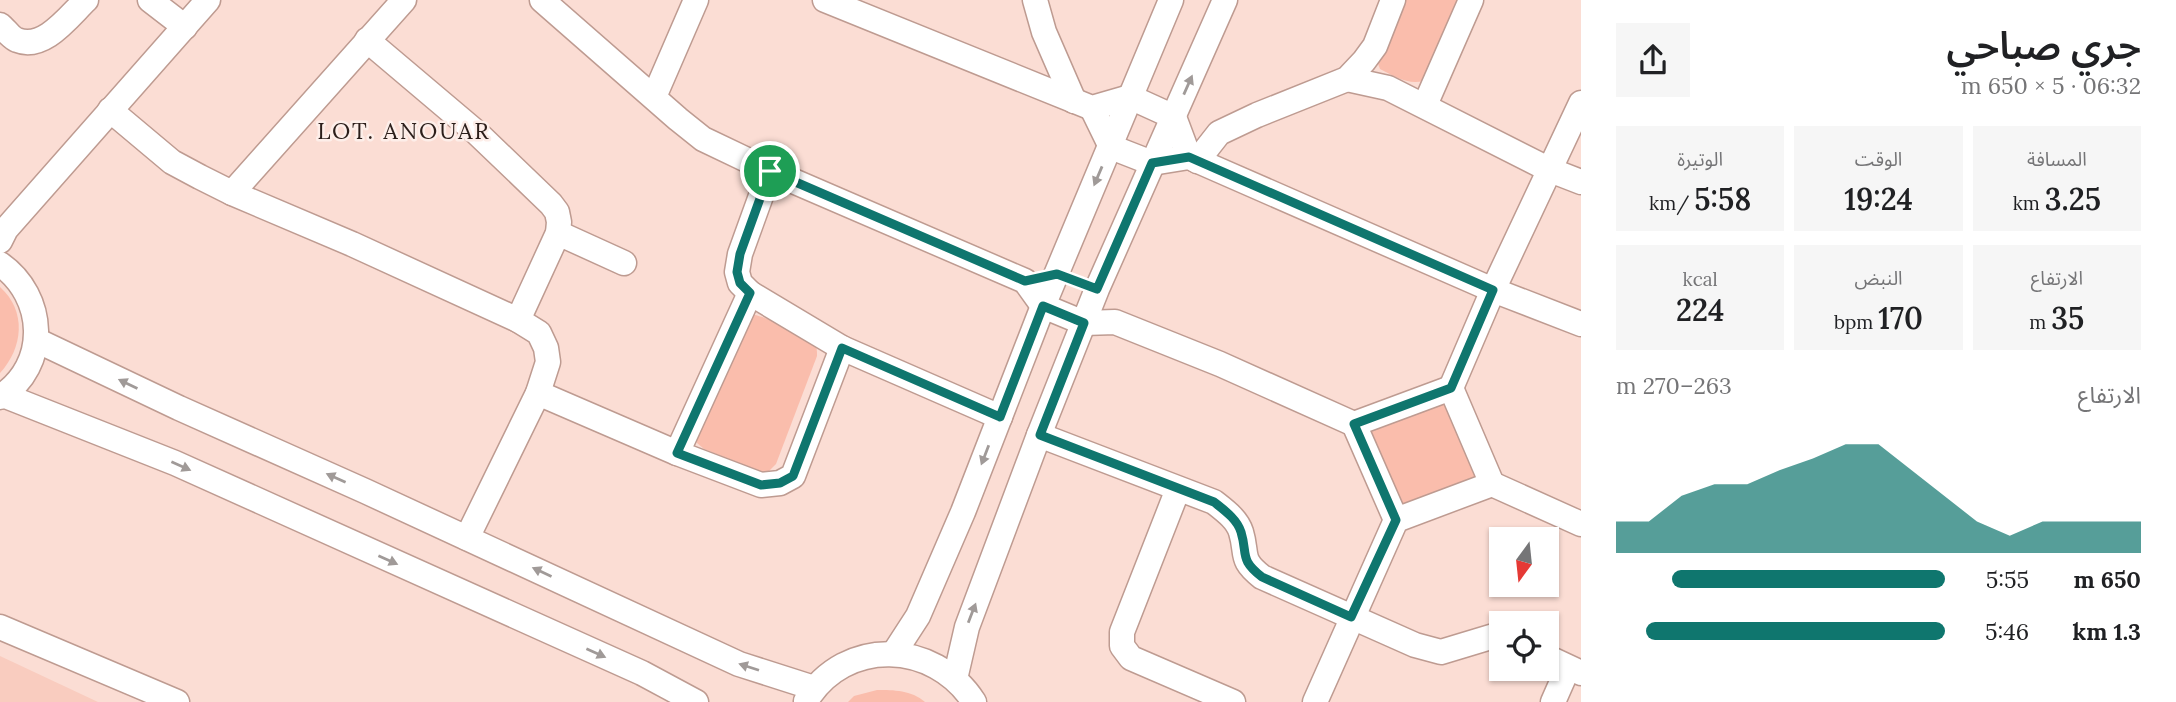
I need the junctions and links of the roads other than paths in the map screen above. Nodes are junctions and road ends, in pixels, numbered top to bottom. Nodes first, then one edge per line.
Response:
1 (86, 0) edge
2 (150, 0) edge
3 (208, 0) edge
4 (404, 0) edge
5 (542, 0) edge
6 (696, 0) edge
7 (825, 0) edge
8 (1035, 0) edge
9 (1171, 0) edge
10 (1225, 0) edge
11 (1393, 0) edge
12 (1471, 0) edge
13 (0, 25) edge
14 (185, 27) junction
15 (367, 40) junction
16 (1347, 79) junction
17 (654, 97) junction
18 (1130, 97) junction
19 (1581, 103) edge
20 (1083, 104) junction
21 (1425, 105) junction
22 (110, 110) junction
23 (1174, 117) junction
24 (1111, 147) junction
25 (1193, 159) junction
26 (1152, 163) junction
27 (1550, 170) junction
28 (770, 171) junction
29 (1581, 183) edge
30 (232, 194) junction
31 (2, 231) edge
32 (558, 233) junction
33 (624, 263) dead end
34 (0, 264) edge
35 (1057, 274) junction
36 (1025, 281) junction
37 (1097, 289) junction
38 (1493, 290) junction
39 (750, 293) junction
40 (1043, 306) junction
41 (518, 320) junction
42 (1115, 322) junction
43 (1084, 323) junction
44 (1581, 324) edge
45 (36, 340) junction
46 (842, 348) junction
47 (1451, 388) junction
48 (538, 393) junction
49 (2, 396) edge
50 (1000, 417) junction
51 (1354, 424) junction
52 (1040, 435) junction
53 (677, 453) junction
54 (1492, 484) junction
55 (1178, 489) junction
56 (1396, 520) junction
57 (1581, 524) edge
58 (467, 538) junction
59 (1351, 617) junction
60 (0, 627) edge
61 (1489, 638) edge
62 (894, 653) junction
63 (1565, 666) edge
64 (955, 679) junction
65 (810, 695) edge
66 (177, 702) edge
67 (695, 702) edge
68 (974, 702) edge
69 (1233, 702) edge
70 (1315, 702) edge
71 (1553, 702) edge

1 - 13 street
2 - 14 street
3 - 14 street
4 - 15 street
5 - 17 street
6 - 17 street
7 - 20 street
8 - 20 street
9 - 18 street
23 -> 10 street
11 - 16 street
12 - 21 street
14 - 22 street
15 - 30 street
15 - 32 street
16 - 21 street
16 - 25 street
17 - 28 street
18 - 20 street
18 - 23 street
18 - 24 street
19 - 27 street
20 - 24 street
21 - 27 street
22 - 30 street
22 - 31 street
23 - 25 street
23 - 26 street
24 - 26 street
24 -> 35 street
25 - 26 street
25 - 38 street
26 - 37 street
27 - 29 street
27 - 38 street
28 - 36 street
28 - 39 street
30 - 41 street
32 - 33 street
32 - 41 street
34 - 45 street
35 - 36 street
35 - 37 street
35 - 40 street
36 - 40 street
37 - 42 street
37 - 43 street
38 - 44 street
38 - 47 street
39 - 46 street
39 - 53 street
40 - 43 street
40 - 50 street
41 - 48 street
42 - 43 street
42 - 51 street
43 - 52 street
45 - 49 street
58 -> 45 street
46 - 50 street
46 - 53 street
47 - 51 street
47 - 54 street
48 - 53 street
48 - 58 street
49 -> 67 street
50 -> 62 street
51 - 56 street
52 - 55 street
64 -> 52 street
54 - 56 street
54 - 57 street
55 - 59 street
55 - 69 street
56 - 59 street
65 -> 58 street
59 - 61 street
59 - 70 street
60 - 66 street
62 - 64 street
62 - 65 street
63 - 71 street
64 - 68 street

